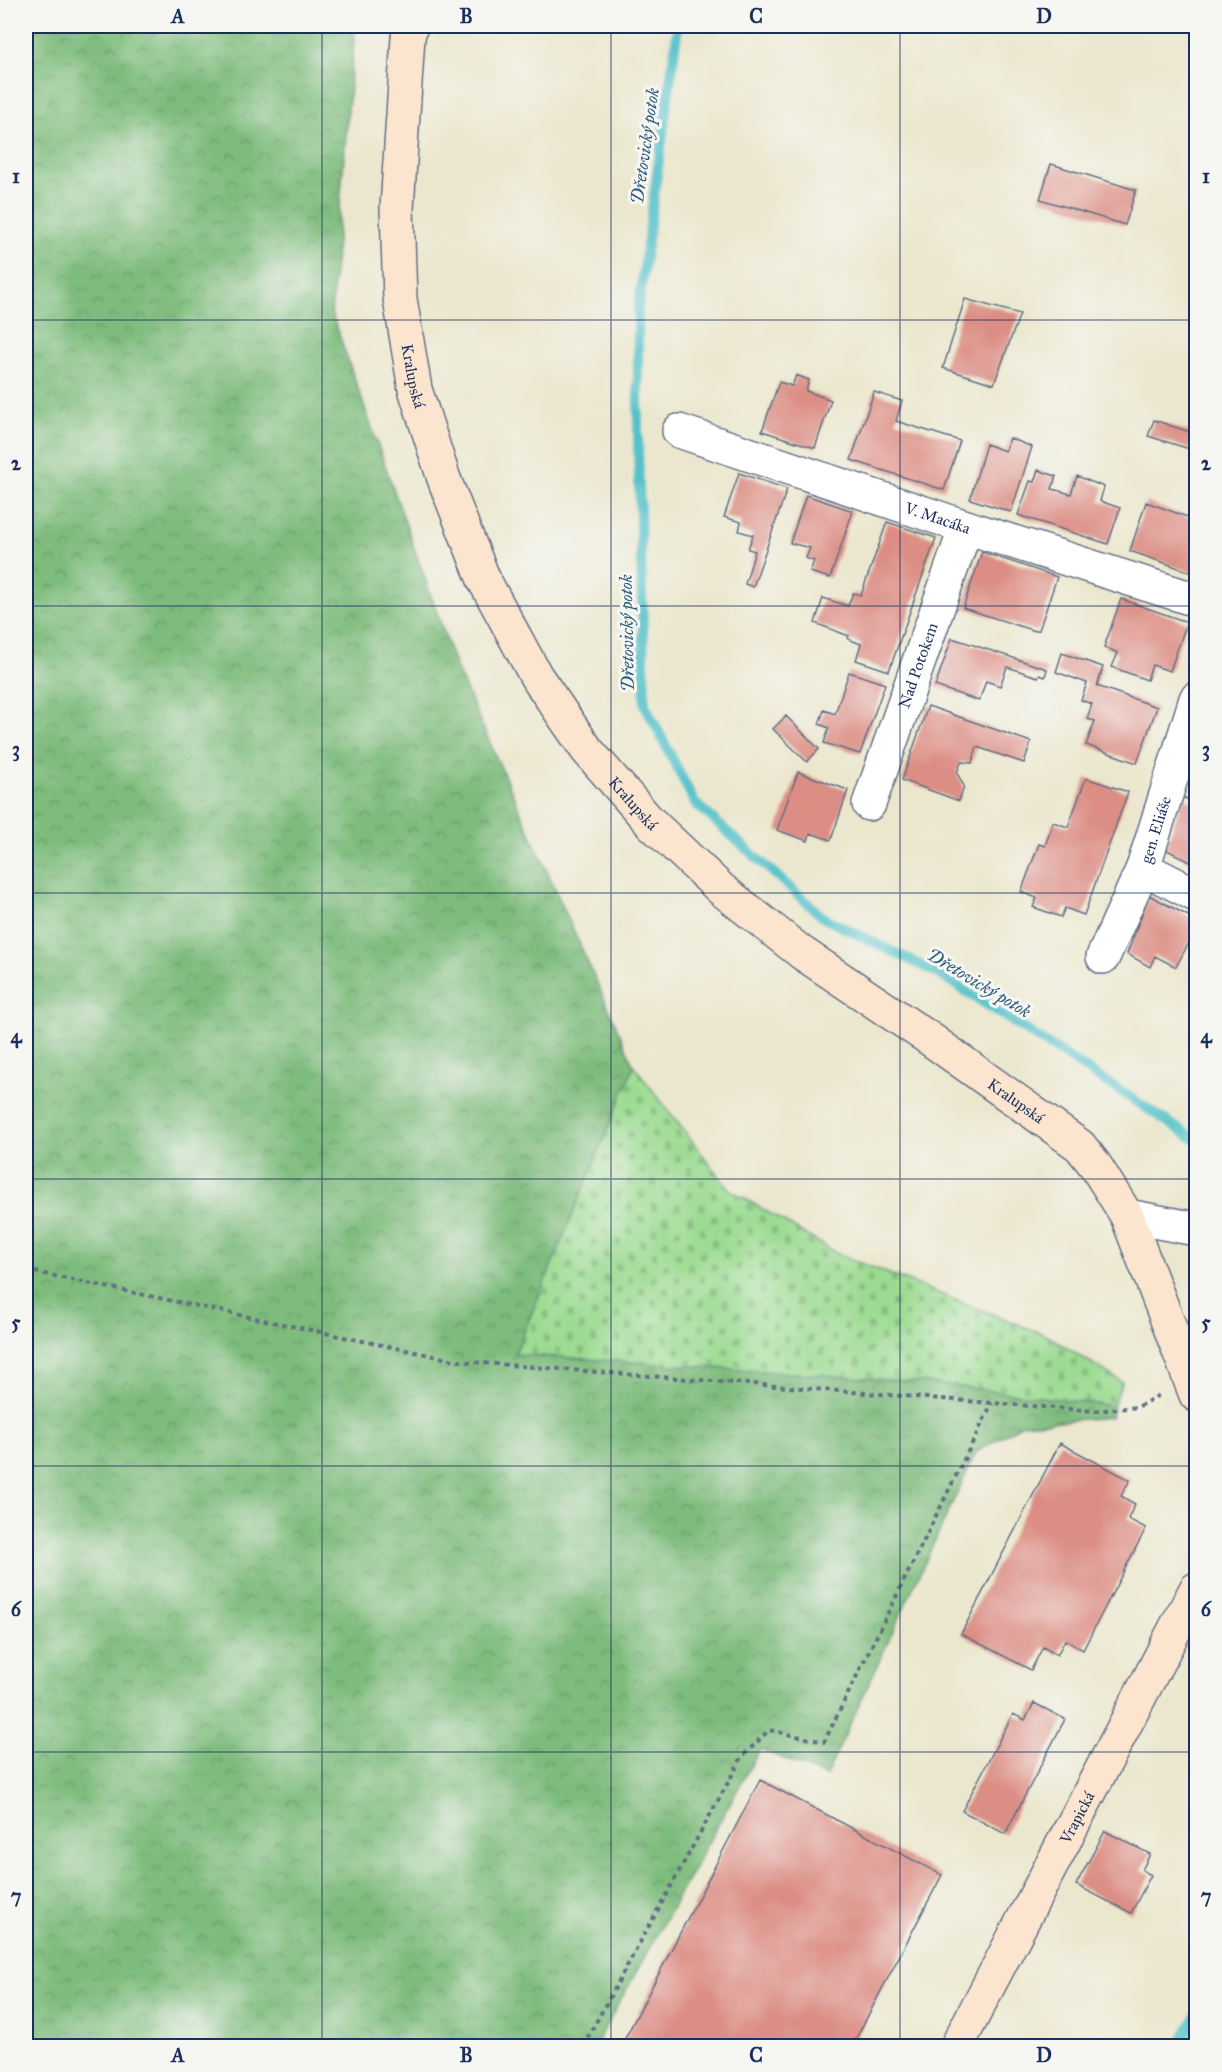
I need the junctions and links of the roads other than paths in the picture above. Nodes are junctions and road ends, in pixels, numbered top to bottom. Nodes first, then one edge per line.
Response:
1 (411, 26) edge
2 (679, 431) dead end
3 (966, 527) junction
4 (1197, 600) edge
5 (1197, 699) edge
6 (869, 804) dead end
7 (1143, 868) junction
8 (1197, 896) edge
9 (1103, 957) dead end
10 (1127, 1216) junction
11 (1197, 1228) edge
12 (1194, 1386) edge
13 (1197, 1589) edge
14 (957, 2046) edge

1 - 10 main road, Kralupská
2 - 3 street, V. Macáka
3 - 4 street, V. Macáka
3 - 6 street, Nad Potokem
5 - 7 street, gen. Eliáše
7 - 8 street
7 - 9 street, gen. Eliáše
10 - 11 street
10 - 12 main road, Kralupská
13 - 14 main road, Vrapická

